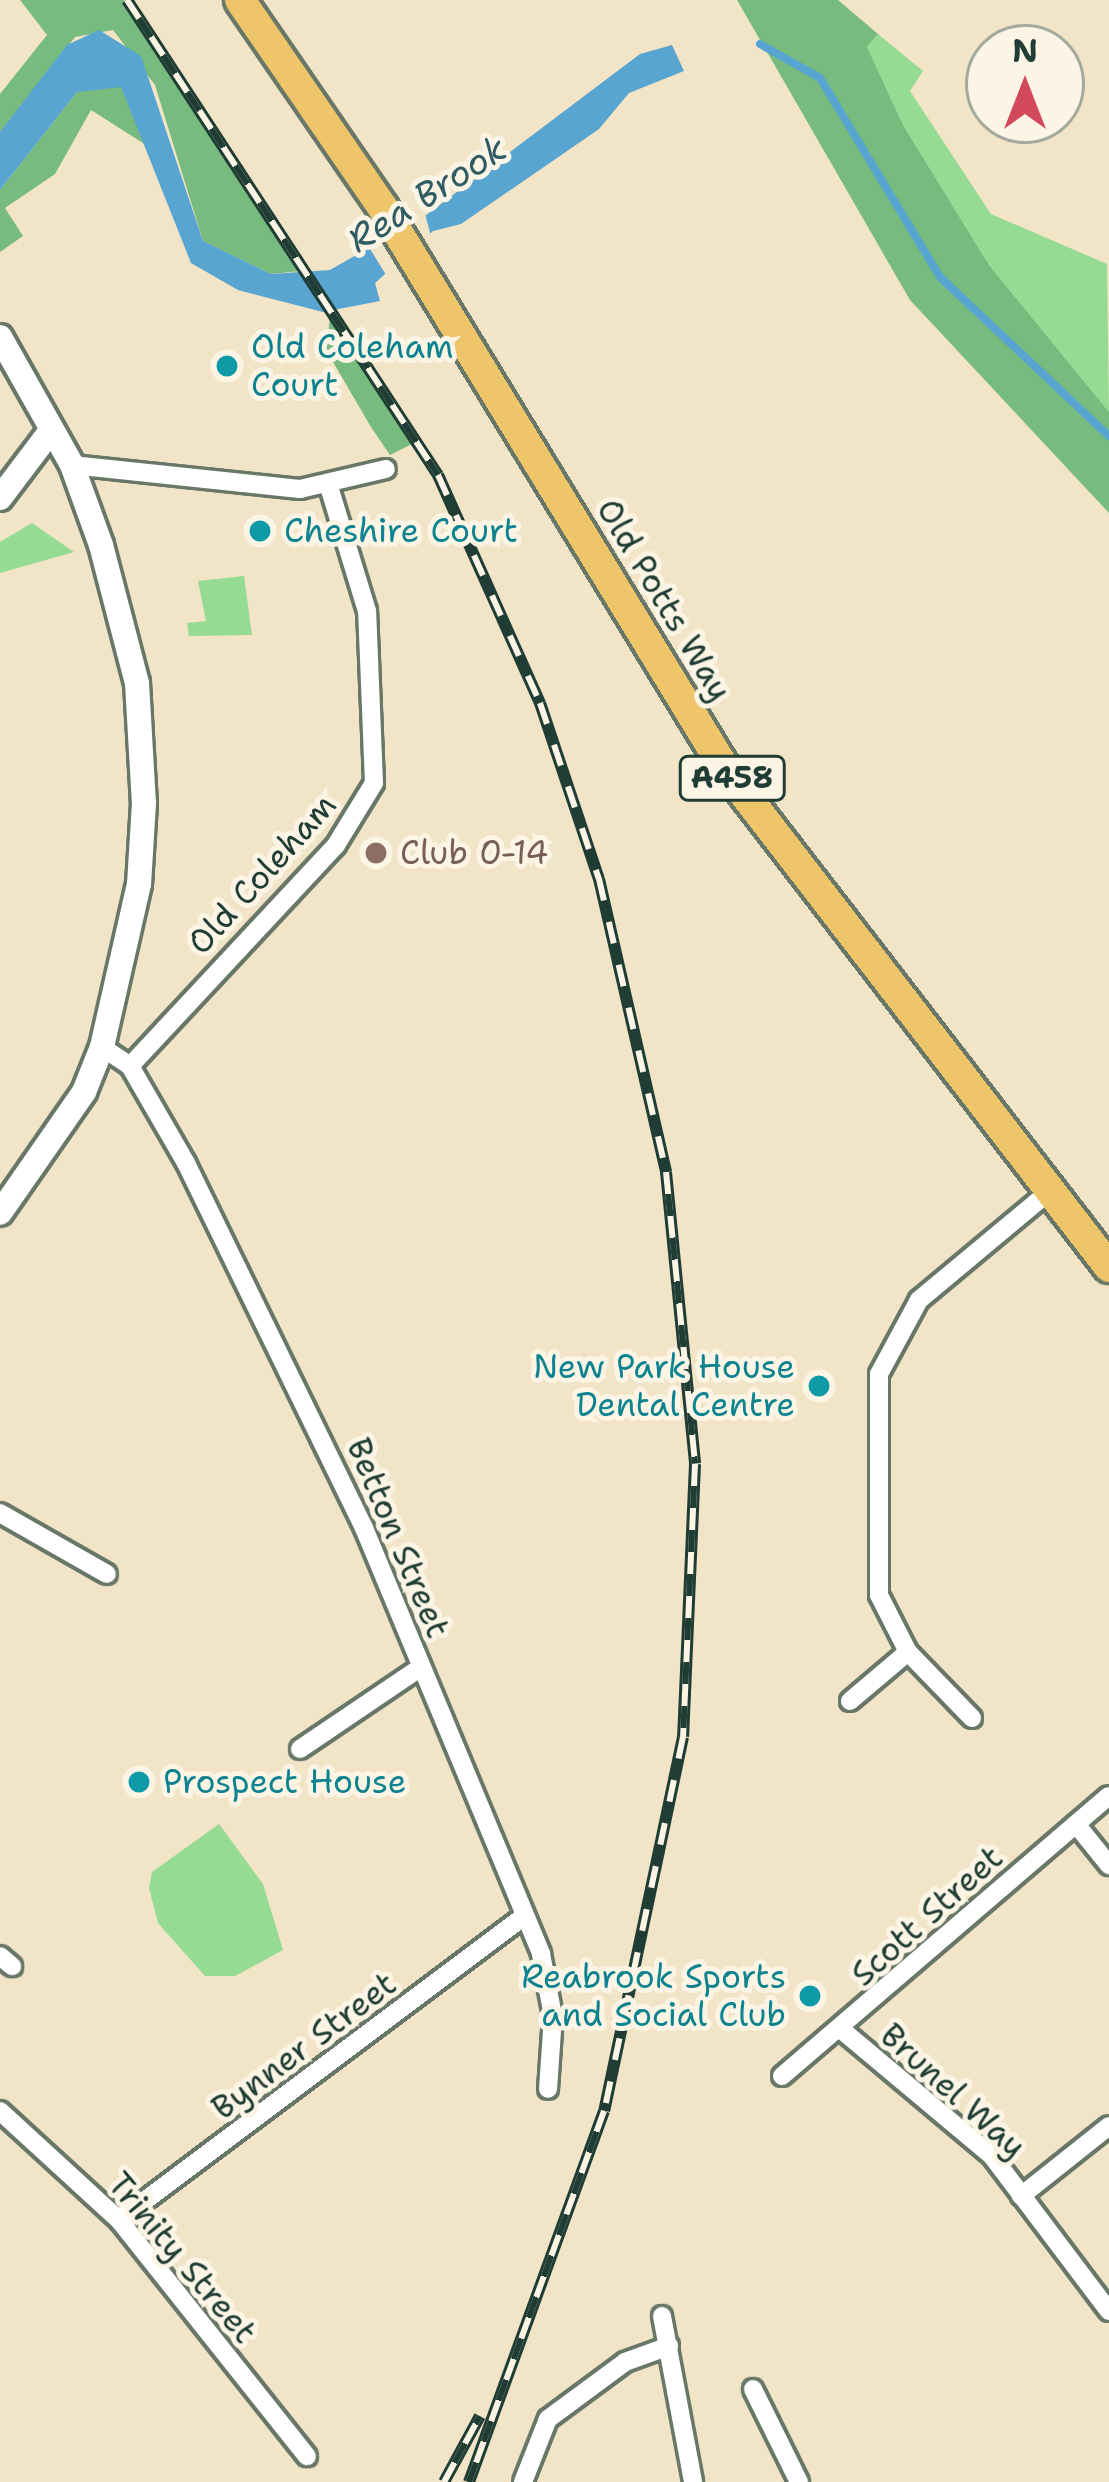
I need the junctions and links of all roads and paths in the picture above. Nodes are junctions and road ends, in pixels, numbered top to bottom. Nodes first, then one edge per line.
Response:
1 (240, 0) edge
2 (0, 337) edge
3 (50, 432) junction
4 (72, 465) junction
5 (386, 469) dead end
6 (329, 487) junction
7 (0, 498) edge
8 (102, 1047) junction
9 (130, 1066) junction
10 (1046, 1194) junction
11 (0, 1214) edge
12 (1109, 1267) edge
13 (0, 1513) edge
14 (107, 1574) dead end
15 (908, 1652) junction
16 (421, 1667) junction
17 (850, 1701) dead end
18 (972, 1718) dead end
19 (300, 1749) dead end
20 (1109, 1796) edge
21 (1076, 1824) junction
22 (1109, 1865) edge
23 (523, 1917) junction
24 (843, 2031) junction
25 (782, 2077) dead end
26 (548, 2090) dead end
27 (0, 2111) edge
28 (1109, 2126) edge
29 (1021, 2196) junction
30 (119, 2220) junction
31 (1109, 2311) edge
32 (662, 2316) dead end
33 (669, 2346) junction
34 (753, 2389) dead end
35 (307, 2456) dead end
36 (523, 2482) edge
37 (693, 2482) edge
38 (799, 2482) edge

1 - 10 main road, Old Potts Way / A458
2 - 3 street
3 - 4 street
3 - 7 street
4 - 6 street
4 - 8 street
5 - 6 street
6 - 9 street, Old Coleham
8 - 9 street, Betton Street
8 - 11 street
9 - 16 street, Betton Street
10 - 12 main road, Old Potts Way / A458
10 - 15 street
13 - 14 street
15 - 17 street
15 - 18 street
16 - 19 street
16 - 23 street, Betton Street
20 - 21 street, Scott Street
21 - 22 street
21 - 24 street, Scott Street
23 - 26 street, Betton Street
23 - 30 street, Bynner Street
24 - 25 street, Scott Street
24 - 29 street, Brunel Way
27 - 30 street, Trinity Street
28 - 29 street
29 - 31 street, Brunel Way
30 - 35 street, Trinity Street
32 - 33 street
33 - 36 street
33 - 37 street
34 - 38 street

